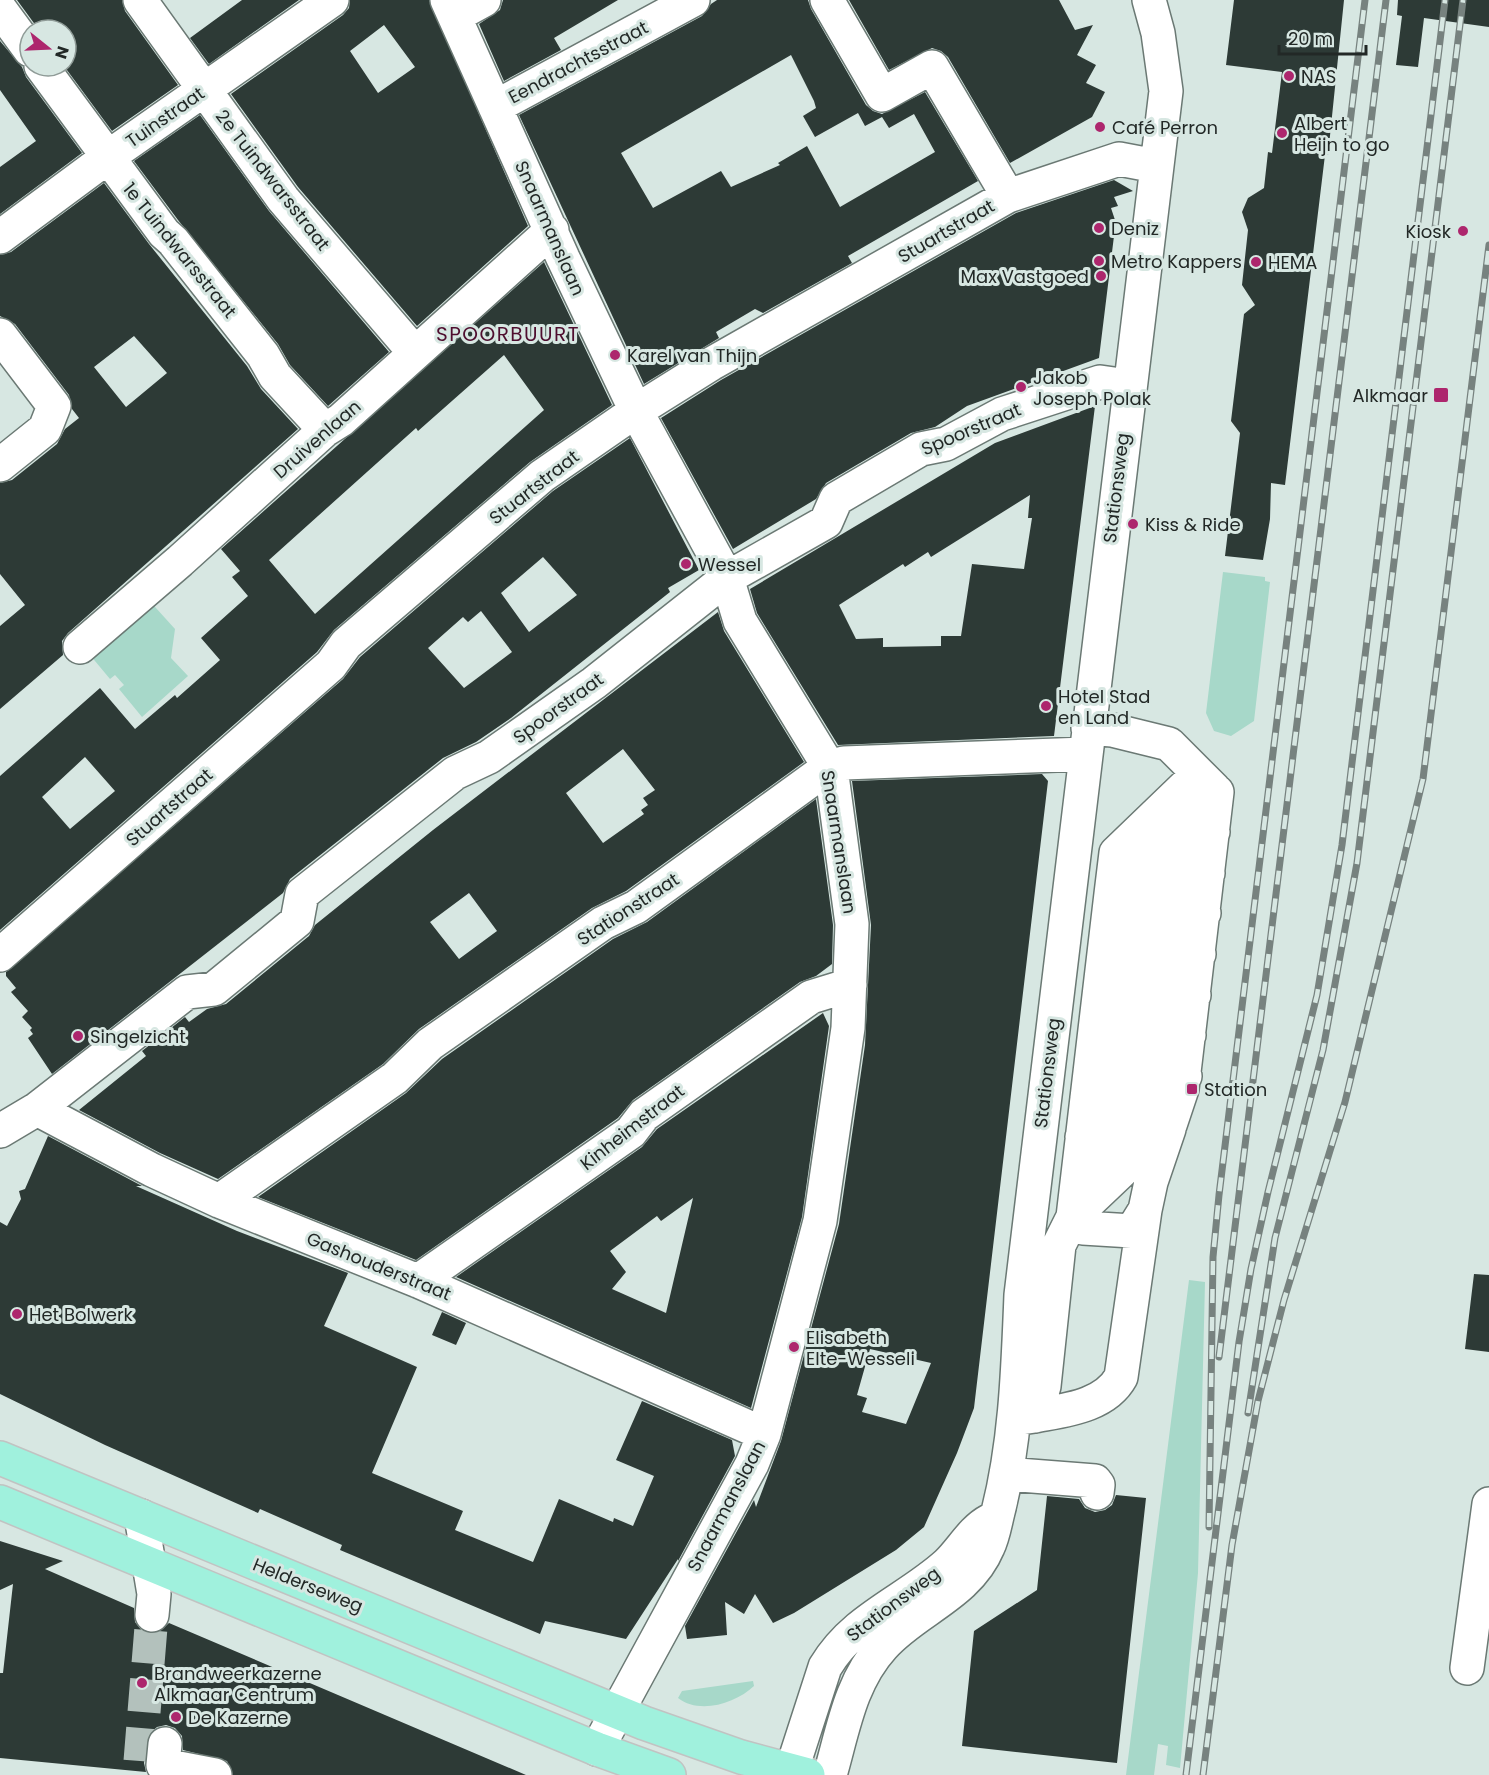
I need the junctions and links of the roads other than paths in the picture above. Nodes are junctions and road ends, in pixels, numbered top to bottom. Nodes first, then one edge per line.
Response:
1 (140, 0) edge
2 (332, 0) edge
3 (484, 0) edge
4 (693, 0) edge
5 (827, 0) edge
6 (1149, 0) edge
7 (451, 8) edge
8 (0, 9) edge
9 (18, 34) edge
10 (50, 78) edge
11 (204, 90) junction
12 (495, 107) junction
13 (108, 157) junction
14 (1156, 166) junction
15 (1008, 196) junction
16 (552, 230) junction
17 (0, 237) edge
18 (0, 335) edge
19 (415, 353) junction
20 (1128, 386) junction
21 (636, 411) junction
22 (325, 430) junction
23 (0, 465) edge
24 (727, 578) junction
25 (80, 647) dead end
26 (1087, 741) junction
27 (829, 767) junction
28 (1208, 783) junction
29 (1213, 832) junction
30 (1208, 873) junction
31 (1204, 913) junction
32 (1107, 934) junction
33 (1199, 954) junction
34 (0, 956) edge
35 (1101, 974) junction
36 (850, 985) junction
37 (1194, 995) junction
38 (1097, 1015) junction
39 (1189, 1035) junction
40 (1092, 1056) junction
41 (1184, 1081) junction
42 (1087, 1097) junction
43 (37, 1109) junction
44 (1170, 1125) junction
45 (0, 1131) edge
46 (1082, 1137) junction
47 (1078, 1175) junction
48 (219, 1201) junction
49 (1073, 1217) junction
50 (1139, 1232) junction
51 (418, 1281) junction
52 (1024, 1418) junction
53 (764, 1434) junction
54 (0, 1458) edge
55 (1006, 1474) junction
56 (1097, 1492) dead end
57 (0, 1502) edge
58 (1489, 1504) edge
59 (141, 1516) junction
60 (996, 1518) junction
61 (147, 1563) junction
62 (152, 1615) tunnel mouth
63 (1467, 1668) dead end
64 (620, 1703) junction
65 (165, 1744) tunnel mouth
66 (597, 1749) junction
67 (796, 1774) edge
68 (215, 1775) edge
69 (669, 1775) edge
70 (830, 1775) edge

1 - 11 street, 2e Tuindwarsstraat
2 - 11 street, Tuinstraat
3 - 7 street
4 - 12 street, Eendrachtsstraat
5 - 15 street
6 - 14 street, Stationsweg
7 - 12 street, Snaarmanslaan
8 - 9 street
10 - 13 street, 1e Tuindwarsstraat
11 - 13 street, Tuinstraat
11 - 19 street, 2e Tuindwarsstraat
12 - 16 street, Snaarmanslaan
13 - 17 street, Tuinstraat
13 - 22 street, 1e Tuindwarsstraat
14 - 15 street, Stuartstraat
14 - 20 street, Stationsweg
15 - 21 street, Stuartstraat
16 - 19 street, Druivenlaan
16 - 21 street, Snaarmanslaan
18 - 23 street
19 - 22 street, Druivenlaan
20 - 24 street, Spoorstraat
20 - 26 street, Stationsweg
21 - 24 street, Snaarmanslaan
21 - 34 street, Stuartstraat
22 - 25 street, Druivenlaan
24 - 27 street, Snaarmanslaan
24 - 43 street, Spoorstraat
26 - 27 street, Stationstraat
26 - 28 street
26 - 52 street, Stationsweg
27 - 36 street, Snaarmanslaan
27 - 48 street, Stationstraat
28 - 29 street, Stationsweg
28 - 32 street, Stationsweg
29 - 30 street, Stationsweg
29 - 32 street
30 - 31 street, Stationsweg
30 - 35 street
31 - 33 street, Stationsweg
31 - 38 street
32 - 35 street, Stationsweg
33 - 37 street, Stationsweg
33 - 40 street
35 - 38 street, Stationsweg
36 - 51 street, Kinheimstraat
36 - 53 street, Snaarmanslaan
37 - 39 street, Stationsweg
37 - 42 street
38 - 40 street, Stationsweg
39 - 41 street, Stationsweg
39 - 46 street
40 - 42 street, Stationsweg
41 - 44 street, Stationsweg
41 - 47 street
42 - 46 street, Stationsweg
43 - 45 street
43 - 48 street, Gashouderstraat
44 - 49 street, Stationsweg
44 - 50 street, Stationsweg
46 - 47 street, Stationsweg
47 - 49 street, Stationsweg
48 - 51 street, Gashouderstraat
49 - 50 street
49 - 52 street, Stationsweg
50 - 52 street, Stationsweg
51 - 53 street, Gashouderstraat
52 - 55 street, Stationsweg
53 - 64 street, Snaarmanslaan
54 - 59 main road, Helderseweg
55 - 56 street
55 - 60 street, Stationsweg
57 - 61 main road
58 - 63 street
59 - 61 street
59 - 64 main road, Helderseweg
60 - 67 street, Stationsweg
60 - 70 street, Stationsweg
61 - 62 street
61 - 66 main road
64 - 66 street
64 - 67 main road, Helderseweg
65 - 68 street
66 - 69 main road

